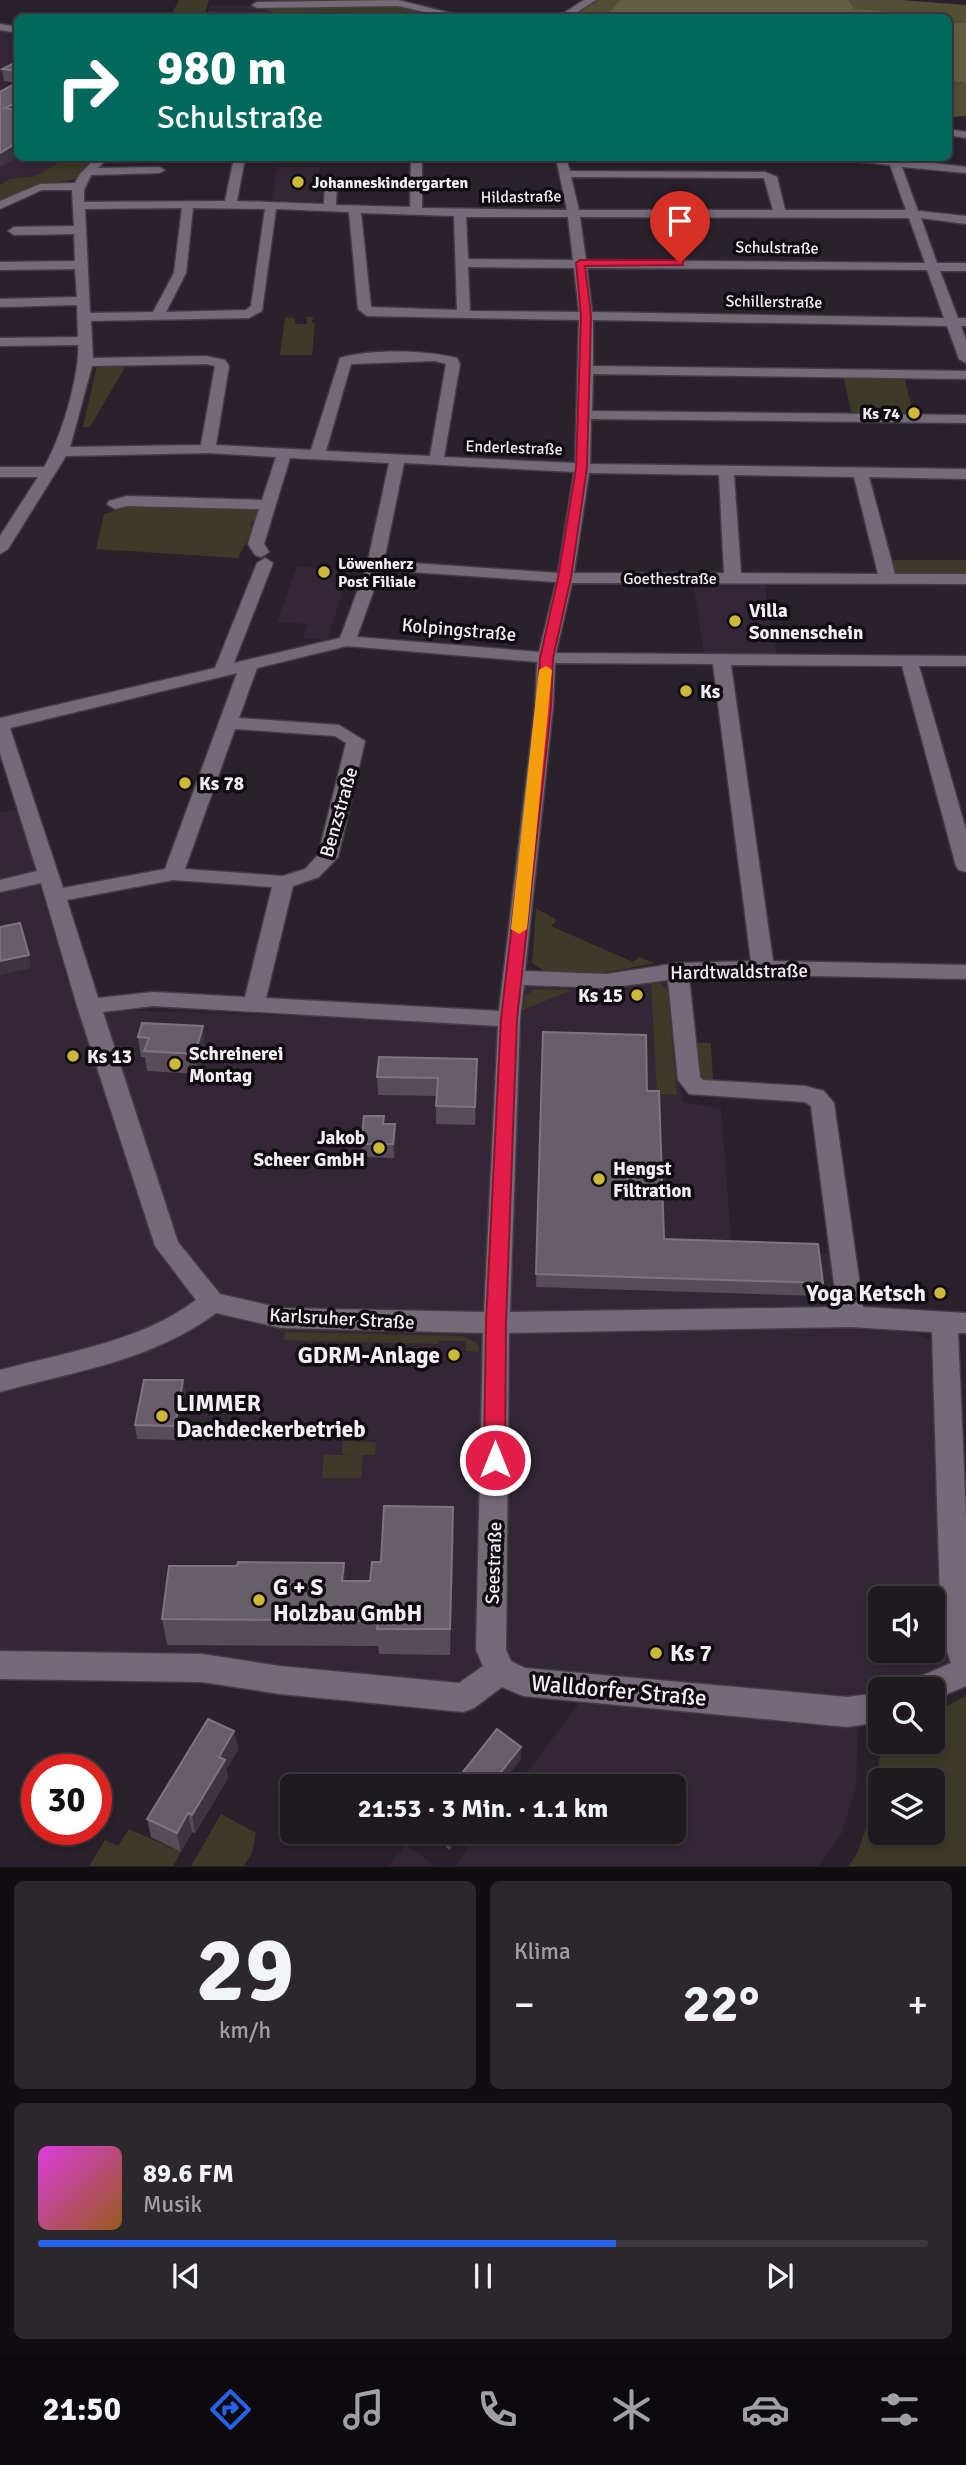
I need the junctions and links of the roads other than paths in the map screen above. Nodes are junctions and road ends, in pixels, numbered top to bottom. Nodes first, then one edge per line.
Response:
1 (591, 0) edge
2 (257, 5) dead end
3 (448, 14) edge
4 (566, 14) edge
5 (99, 161) edge
6 (239, 161) edge
7 (417, 161) edge
8 (894, 161) joint
9 (563, 166) edge
10 (159, 170) dead end
11 (966, 170) edge
12 (88, 172) junction
13 (331, 180) dead end
14 (79, 186) junction
15 (188, 204) junction
16 (230, 204) junction
17 (0, 205) edge
18 (271, 205) junction
19 (77, 206) junction
20 (330, 207) junction
21 (355, 208) junction
22 (416, 211) junction
23 (573, 211) junction
24 (460, 213) junction
25 (780, 213) junction
26 (913, 214) junction
27 (966, 219) edge
28 (79, 230) junction
29 (14, 231) dead end
30 (462, 263) junction
31 (580, 263) junction
32 (79, 265) junction
33 (0, 266) edge
34 (932, 266) junction
35 (966, 267) edge
36 (84, 302) junction
37 (0, 303) edge
38 (464, 314) junction
39 (157, 316) junction
40 (586, 316) junction
41 (85, 317) junction
42 (959, 321) edge
43 (85, 341) junction
44 (0, 342) edge
45 (966, 359) edge
46 (86, 362) junction
47 (586, 370) junction
48 (966, 375) edge
49 (584, 415) junction
50 (966, 419) edge
51 (208, 449) junction
52 (61, 452) junction
53 (284, 454) junction
54 (317, 456) junction
55 (397, 460) junction
56 (436, 462) junction
57 (582, 468) junction
58 (726, 471) junction
59 (0, 472) edge
60 (50, 472) junction
61 (860, 472) junction
62 (966, 474) edge
63 (115, 504) dead end
64 (268, 505) junction
65 (6, 528) edge
66 (0, 549) edge
67 (375, 565) junction
68 (565, 578) junction
69 (733, 578) junction
70 (888, 579) junction
71 (966, 579) edge
72 (347, 641) junction
73 (546, 658) junction
74 (721, 659) junction
75 (909, 660) junction
76 (966, 661) edge
77 (249, 666) junction
78 (222, 672) junction
79 (229, 723) junction
80 (0, 724) edge
81 (966, 866) edge
82 (173, 874) junction
83 (284, 882) junction
84 (0, 886) edge
85 (52, 886) junction
86 (763, 968) junction
87 (678, 970) junction
88 (966, 972) edge
89 (514, 978) junction
90 (254, 1004) junction
91 (88, 1006) junction
92 (509, 1019) junction
93 (212, 1302) junction
94 (851, 1317) junction
95 (956, 1322) edge
96 (496, 1323) junction
97 (0, 1381) edge
98 (966, 1663) edge
99 (0, 1665) edge
100 (500, 1671) junction
101 (966, 1671) edge
102 (945, 1680) edge
103 (868, 1709) edge

1 - 4 street
2 - 3 street
5 - 12 street
6 - 16 street
7 - 22 street
8 - 11 street
8 - 26 street
9 - 23 street, Seestraße
9 - 25 street
10 - 12 street
12 - 14 street
13 - 20 street
14 - 17 street
14 - 19 street
15 - 16 street, Hildastraße
15 - 19 street, Hildastraße
15 - 39 street
16 - 18 street, Hildastraße
18 - 20 street, Hildastraße
18 - 39 street
19 - 28 street
20 - 21 street, Hildastraße
21 - 22 street, Hildastraße
21 - 38 street, Schillerstraße
22 - 24 street, Hildastraße
23 - 24 street, Hildastraße
23 - 25 street, Hildastraße
23 - 31 street, Seestraße
24 - 30 street
25 - 26 street, Hildastraße
26 - 27 street, Hildastraße
26 - 34 street
28 - 29 street
28 - 32 street
30 - 31 street, Schulstraße
30 - 38 street
31 - 34 street, Schulstraße
31 - 40 street, Seestraße
32 - 33 street
32 - 36 street
34 - 35 street, Schulstraße
34 - 42 street
36 - 37 street
36 - 41 street
38 - 40 street, Schillerstraße
39 - 41 street
40 - 42 street, Schillerstraße
40 - 47 street, Seestraße
41 - 43 street
42 - 45 street
43 - 44 street
43 - 46 street
46 - 51 street
46 - 52 street
47 - 48 street
47 - 49 street, Seestraße
49 - 50 street
49 - 57 street, Seestraße
51 - 52 street, Enderlestraße
51 - 53 street, Enderlestraße
52 - 60 street
53 - 54 street, Enderlestraße
53 - 64 street
54 - 55 street, Enderlestraße
54 - 56 street
55 - 56 street, Enderlestraße
55 - 67 street
56 - 57 street, Enderlestraße
57 - 58 street, Enderlestraße
57 - 68 street, Seestraße
58 - 61 street, Enderlestraße
58 - 69 street
59 - 60 street
60 - 65 street
61 - 62 street, Enderlestraße
61 - 70 street
63 - 64 street
64 - 78 street
65 - 66 street
67 - 68 street, Goethestraße
67 - 72 street
68 - 69 street, Goethestraße
68 - 73 street, Seestraße
69 - 70 street, Goethestraße
70 - 71 street, Goethestraße
72 - 73 street, Kolpingstraße
72 - 77 street, Kolpingstraße
73 - 74 street, Kolpingstraße
73 - 89 street, Seestraße
74 - 75 street, Kolpingstraße
74 - 86 street
75 - 76 street, Kolpingstraße
75 - 81 street
77 - 78 street, Kolpingstraße
77 - 79 street
78 - 80 street, Kolpingstraße
79 - 82 street
79 - 83 street, Benzstraße
80 - 85 street
82 - 83 street, Benzstraße
82 - 85 street, Benzstraße
83 - 90 street
84 - 85 street, Benzstraße
85 - 91 street
86 - 87 street, Hardtwaldstraße
86 - 88 street, Hardtwaldstraße
87 - 89 street, Hardtwaldstraße
87 - 94 street
89 - 92 street, Seestraße
90 - 91 street
90 - 92 street
91 - 93 street
92 - 96 street, Seestraße
93 - 96 street, Karlsruher Straße
93 - 97 street
94 - 95 street, Karlsruher Straße
94 - 96 street, Karlsruher Straße
95 - 98 street
96 - 100 street, Seestraße
99 - 100 street
100 - 103 street, Walldorfer Straße
101 - 102 street

